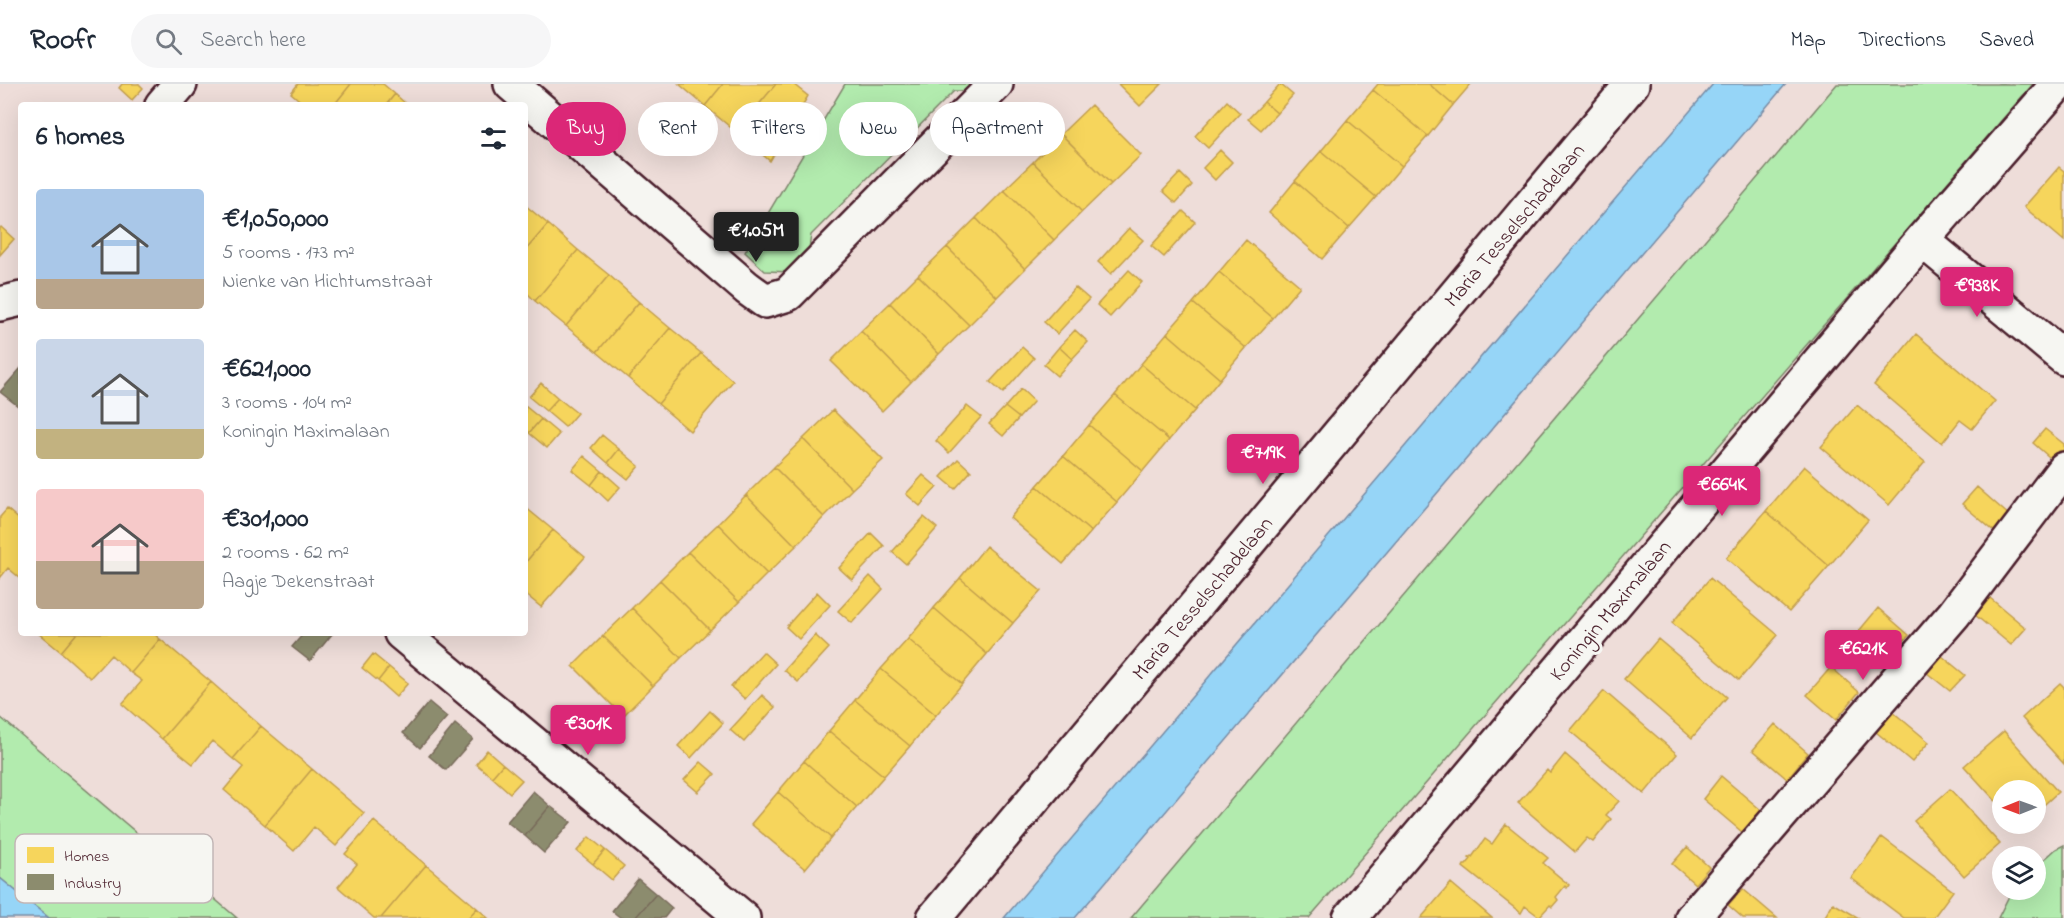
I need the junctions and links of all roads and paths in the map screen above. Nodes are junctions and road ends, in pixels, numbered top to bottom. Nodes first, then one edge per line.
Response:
1 (180, 84) edge
2 (511, 84) edge
3 (996, 84) edge
4 (1632, 84) edge
5 (2058, 84) edge
6 (165, 102) edge
7 (1922, 240) junction
8 (18, 299) edge
9 (0, 304) edge
10 (2064, 358) edge
11 (2064, 469) edge
12 (405, 636) edge
13 (743, 918) edge
14 (934, 918) edge
15 (1350, 918) edge
16 (1692, 918) edge

1 - 6 street
2 - 3 street
4 - 14 street, Maria Tesselschadelaan
5 - 7 street, Koningin Maximalaan
7 - 10 street
7 - 15 street, Koningin Maximalaan
8 - 9 street
11 - 16 street
12 - 13 street

